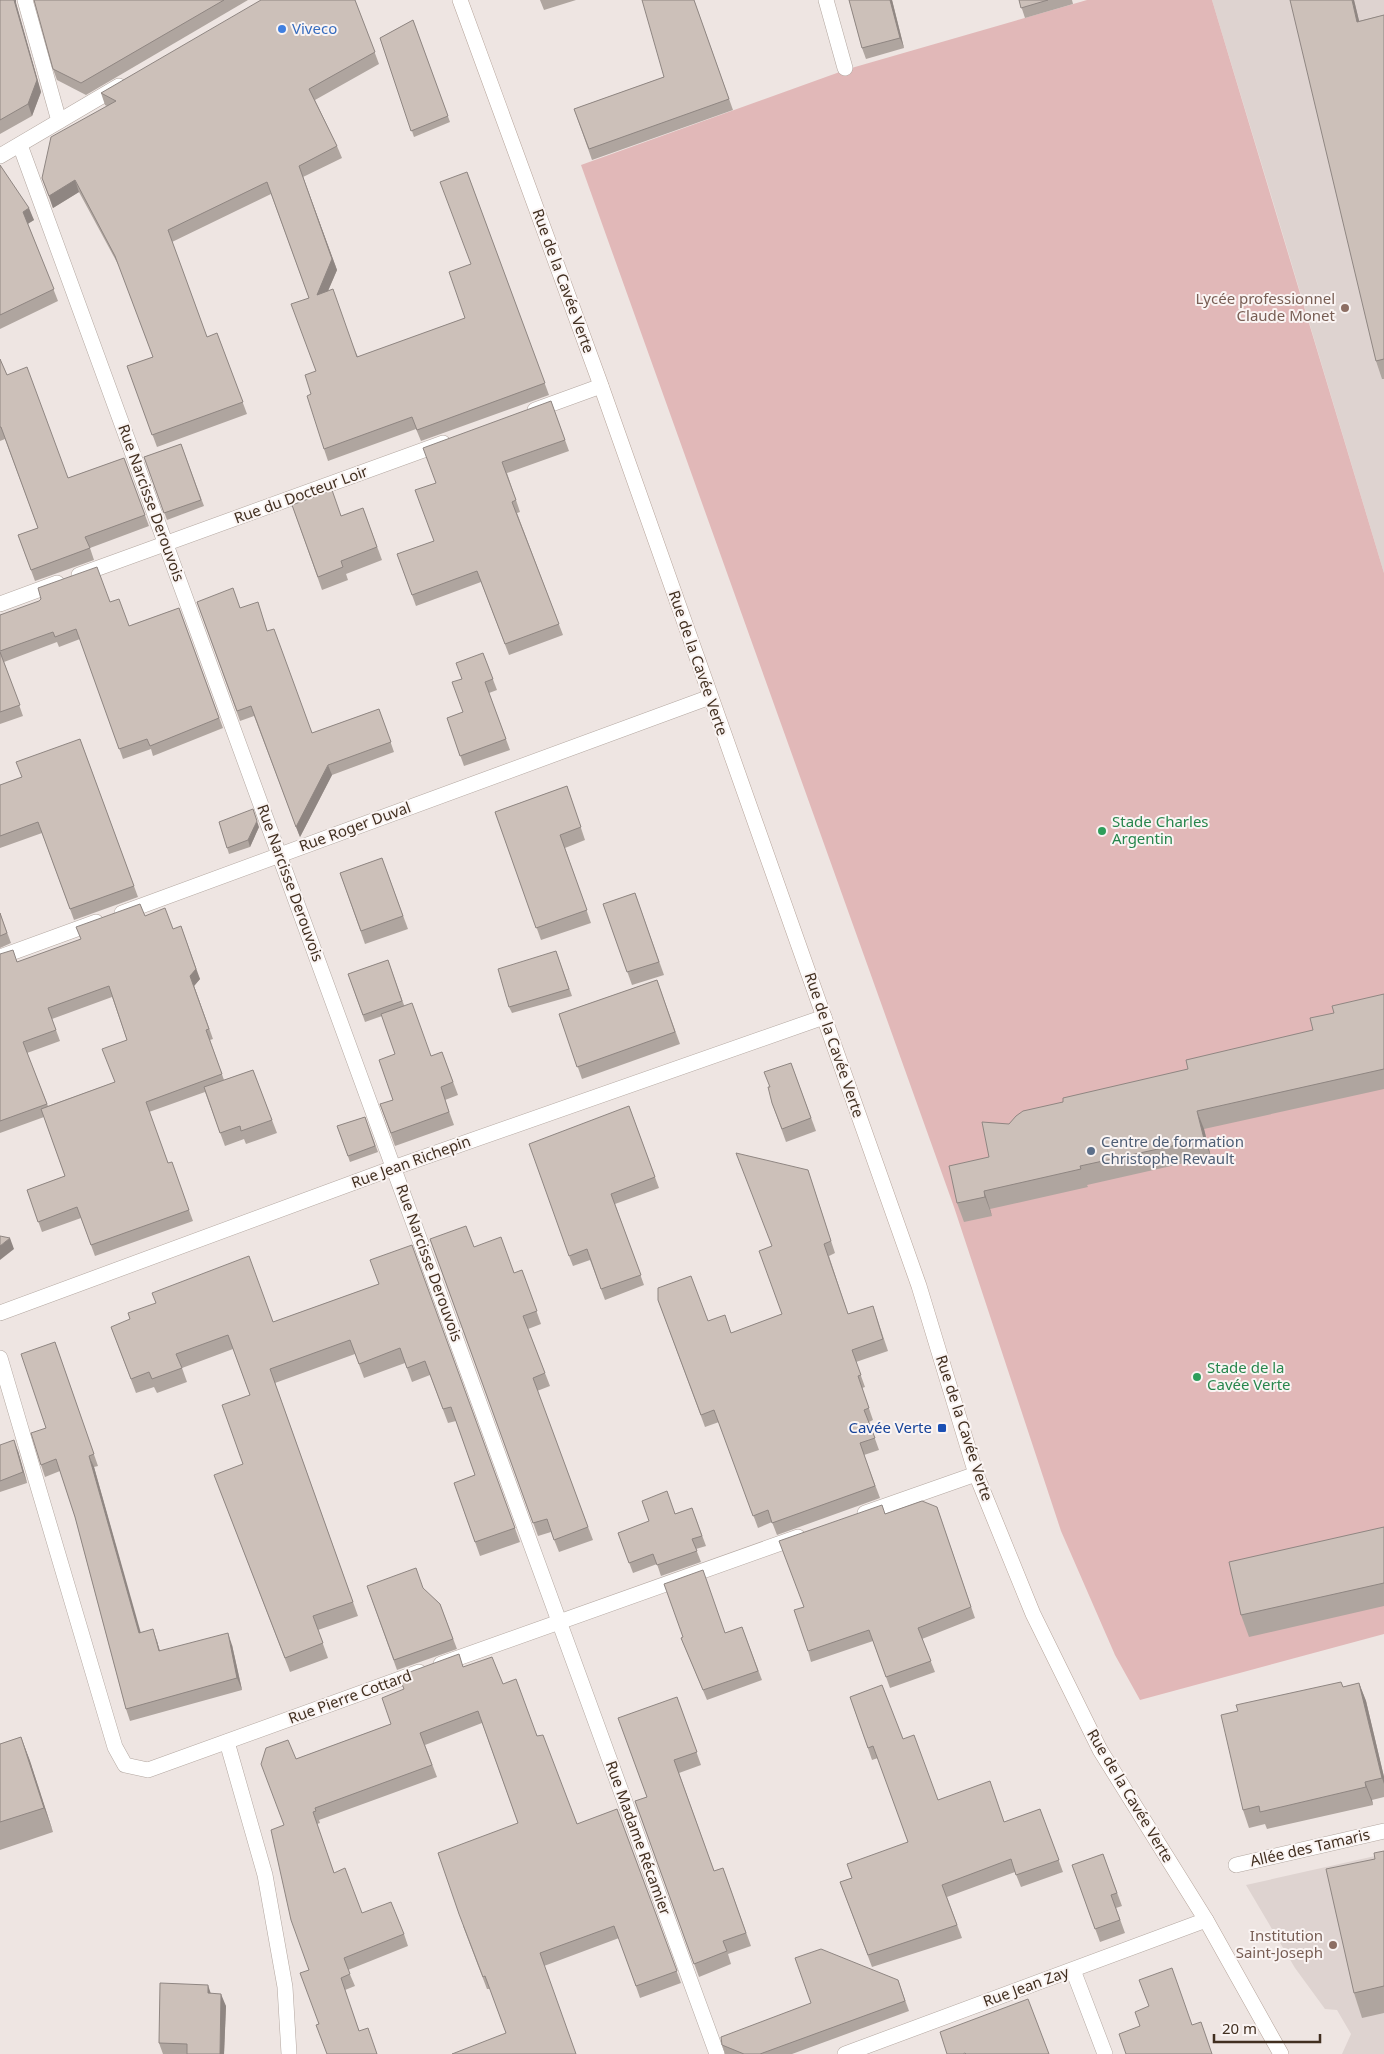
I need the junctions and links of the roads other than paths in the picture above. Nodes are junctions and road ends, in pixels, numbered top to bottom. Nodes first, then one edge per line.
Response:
1 (25, 0) edge
2 (460, 0) edge
3 (826, 0) edge
4 (845, 68) dead end
5 (134, 77) edge
6 (59, 121) junction
7 (20, 145) junction
8 (0, 156) edge
9 (601, 386) junction
10 (520, 416) edge
11 (455, 439) edge
12 (165, 543) junction
13 (0, 604) edge
14 (710, 697) junction
15 (280, 855) junction
16 (0, 957) edge
17 (824, 1017) junction
18 (393, 1168) junction
19 (0, 1313) edge
20 (0, 1358) edge
21 (976, 1474) junction
22 (856, 1516) edge
23 (809, 1533) edge
24 (559, 1622) junction
25 (227, 1742) junction
26 (1384, 1831) edge
27 (1236, 1865) dead end
28 (1206, 1920) junction
29 (1073, 1970) junction
30 (288, 2054) edge
31 (717, 2054) edge
32 (845, 2054) edge
33 (1105, 2054) edge
34 (1281, 2054) edge

1 - 6 street
2 - 9 street, Rue de la Cavée Verte
3 - 4 street
5 - 6 street
6 - 7 street
7 - 8 street
7 - 12 street, Rue Narcisse Derouvois
9 - 10 street
9 - 14 street, Rue de la Cavée Verte
11 - 12 street, Rue du Docteur Loir
12 - 13 street, Rue du Docteur Loir
12 - 15 street, Rue Narcisse Derouvois
14 - 15 street, Rue Roger Duval
14 - 17 street, Rue de la Cavée Verte
15 - 16 street, Rue Roger Duval
15 - 18 street, Rue Narcisse Derouvois
17 - 18 street, Rue Jean Richepin
17 - 21 street, Rue de la Cavée Verte
18 - 19 street, Rue Jean Richepin
18 - 24 street, Rue Narcisse Derouvois
20 - 25 street, Rue Pierre Cottard
21 - 22 street
21 - 28 street, Rue de la Cavée Verte
23 - 24 street, Rue Pierre Cottard
24 - 25 street, Rue Pierre Cottard
24 - 31 street, Rue Madame Récamier
25 - 30 street
26 - 27 street, Allée des Tamaris
28 - 29 street, Rue Jean Zay
28 - 34 street, Rue de la Cavée Verte
29 - 32 street, Rue Jean Zay
29 - 33 street

